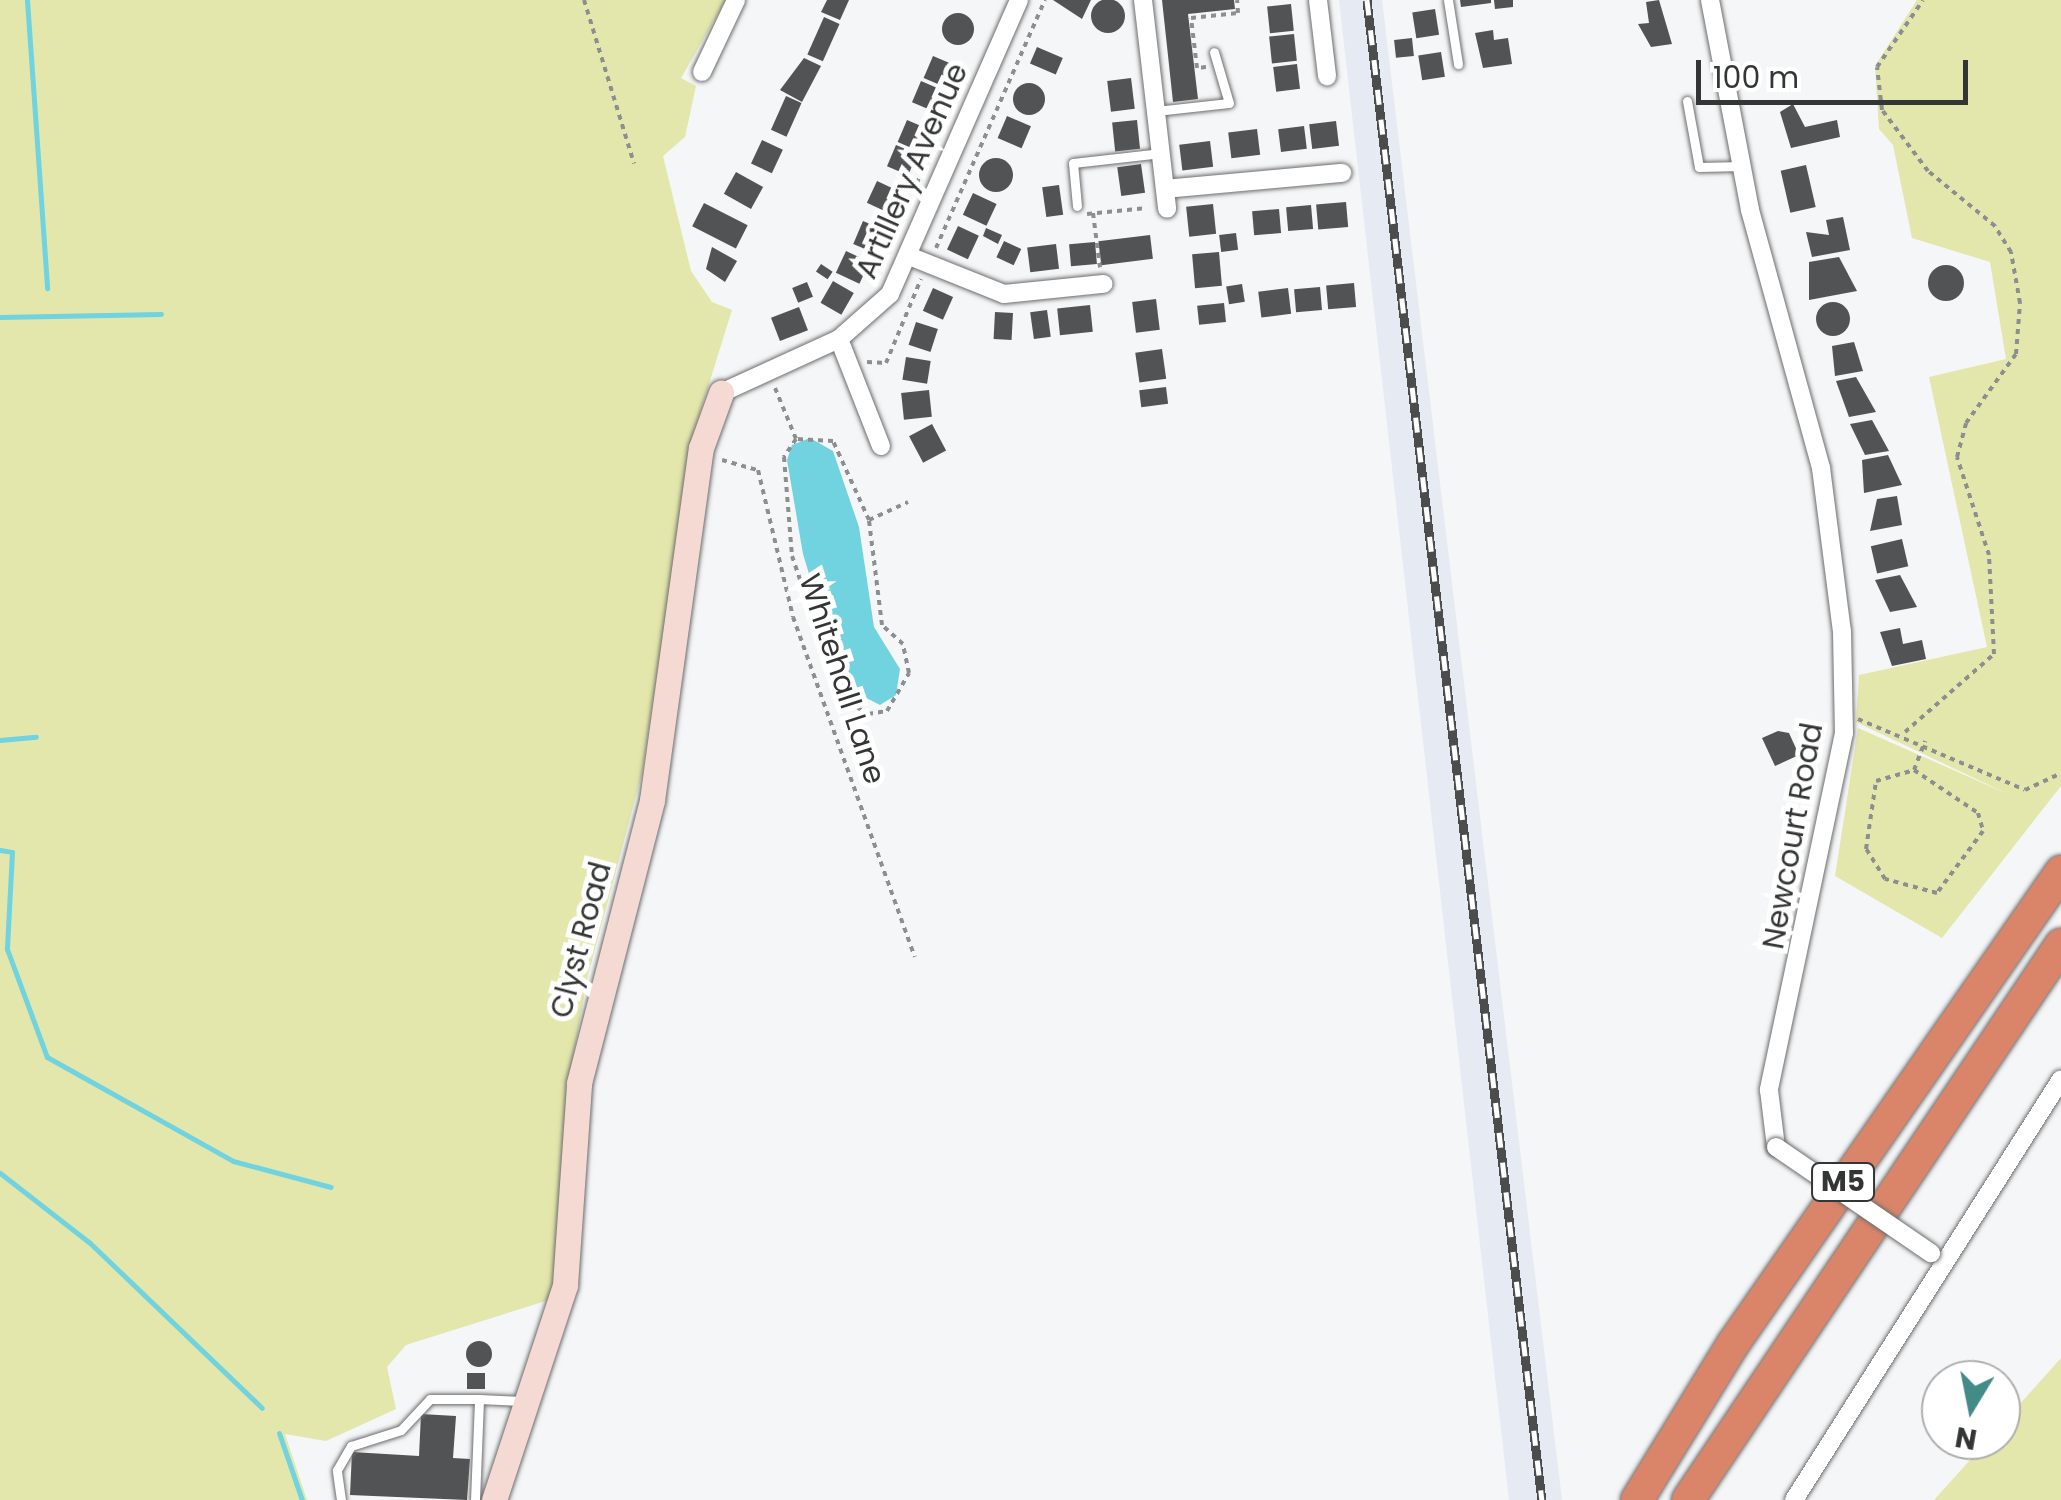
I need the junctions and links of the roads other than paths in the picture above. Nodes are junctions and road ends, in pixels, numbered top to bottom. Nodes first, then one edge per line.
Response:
1 (736, 0) edge
2 (1020, 0) edge
3 (1143, 0) edge
4 (1318, 0) edge
5 (1448, 0) edge
6 (1710, 0) edge
7 (1214, 52) dead end
8 (1458, 64) dead end
9 (702, 72) dead end
10 (1327, 76) dead end
11 (1687, 101) dead end
12 (1156, 111) junction
13 (1161, 154) junction
14 (1742, 166) junction
15 (1342, 173) dead end
16 (1078, 206) road end
17 (909, 256) junction
18 (1102, 284) road end
19 (839, 339) junction
20 (721, 392) joint
21 (881, 446) dead end
22 (2061, 872) edge
23 (2061, 945) edge
24 (2061, 1080) edge
25 (1937, 1257) junction
26 (479, 1399) junction
27 (522, 1401) junction
28 (341, 1500) edge
29 (475, 1500) edge
30 (494, 1500) edge
31 (1638, 1500) edge
32 (1688, 1500) edge
33 (1794, 1500) edge

1 - 9 street
2 - 17 street, Artillery Avenue
3 - 12 street
4 - 10 street
5 - 8 lane
6 - 14 street, Newcourt Road
7 - 12 lane
11 - 14 lane
12 - 13 street
13 - 15 street
13 - 16 lane
14 - 25 street, Newcourt Road, bridge
17 - 18 street
17 - 19 street, Artillery Avenue
19 - 20 street, Artillery Avenue
19 - 21 street
20 - 27 street, Clyst Road
22 - 31 highway, M5
23 - 32 highway, M5
24 - 25 street
25 - 33 street
26 - 27 lane
26 - 28 lane
26 - 29 lane
27 - 30 street, Clyst Road

